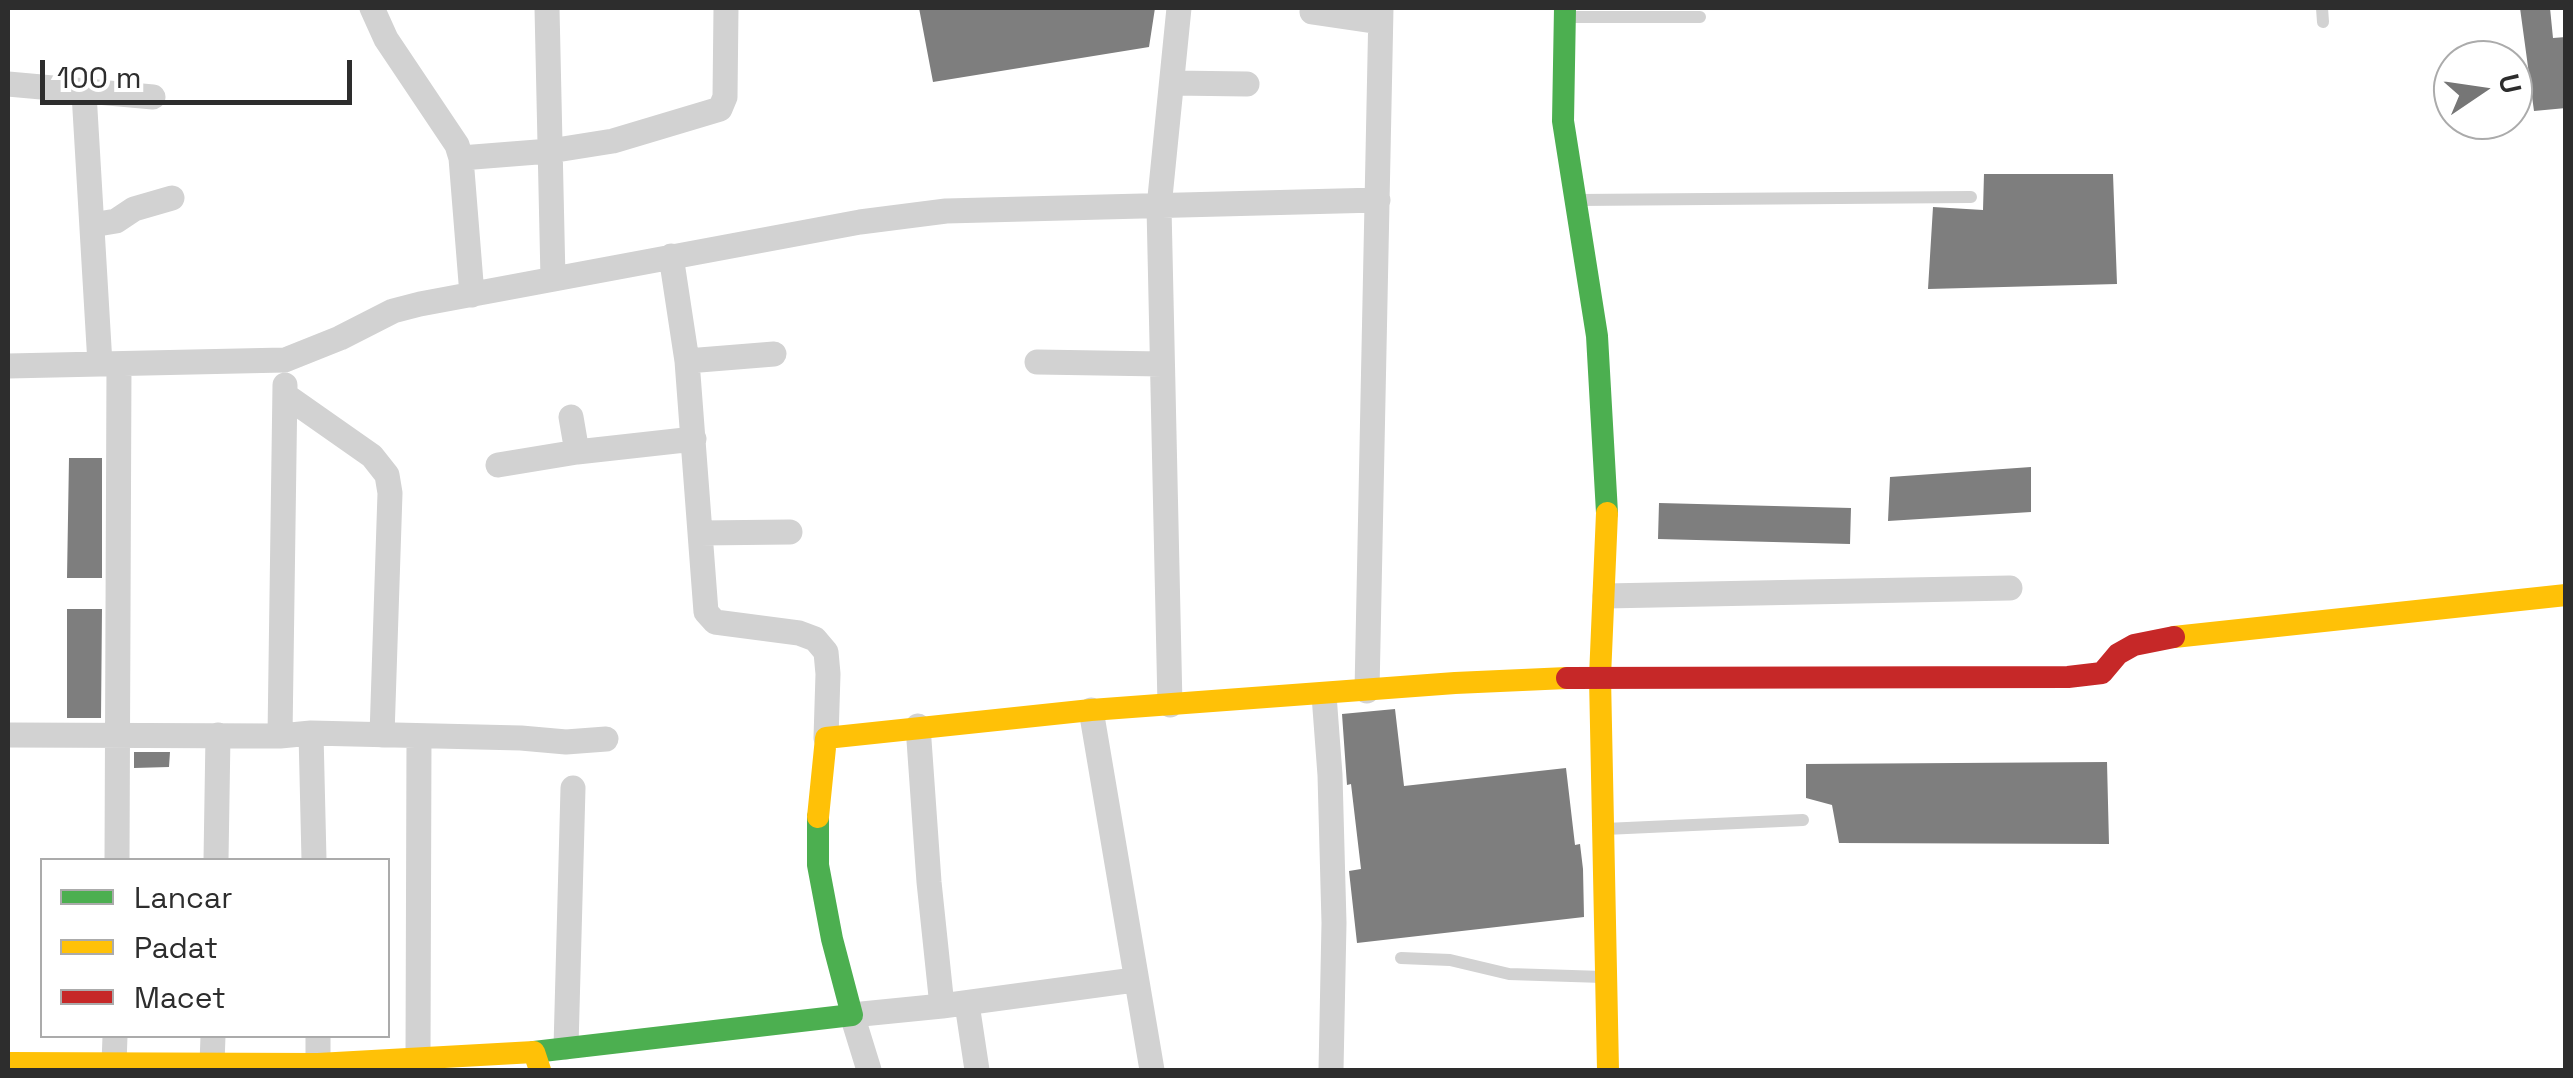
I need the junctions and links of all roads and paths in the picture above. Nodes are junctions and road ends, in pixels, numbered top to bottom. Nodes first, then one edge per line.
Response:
1 (372, 8) edge
2 (548, 8) edge
3 (726, 8) edge
4 (1179, 8) edge
5 (1312, 12) dead end
6 (1565, 12) edge
7 (1381, 15) edge
8 (1700, 17) dead end
9 (1173, 83) junction
10 (8, 84) edge
11 (1246, 84) dead end
12 (84, 92) junction
13 (154, 97) dead end
14 (550, 151) junction
15 (461, 158) junction
16 (172, 198) dead end
17 (1970, 198) dead end
18 (1378, 200) junction
19 (1575, 200) junction
20 (1159, 207) junction
21 (92, 225) junction
22 (671, 256) junction
23 (553, 279) junction
24 (472, 295) junction
25 (774, 354) dead end
26 (285, 360) junction
27 (687, 362) junction
28 (1036, 362) dead end
29 (110, 364) junction
30 (1162, 364) junction
31 (8, 366) edge
32 (285, 394) junction
33 (571, 417) dead end
34 (694, 439) junction
35 (577, 452) junction
36 (498, 465) dead end
37 (790, 532) dead end
38 (700, 534) junction
39 (2010, 588) dead end
40 (2566, 595) edge
41 (1605, 596) junction
42 (1600, 677) junction
43 (1367, 691) junction
44 (1324, 695) junction
45 (1170, 705) junction
46 (1091, 710) junction
47 (918, 726) junction
48 (118, 733) junction
49 (311, 733) junction
50 (8, 734) edge
51 (382, 734) junction
52 (218, 735) junction
53 (280, 736) junction
54 (419, 736) junction
55 (826, 738) junction
56 (606, 739) dead end
57 (573, 788) dead end
58 (1803, 820) dead end
59 (1602, 829) junction
60 (117, 858) edge
61 (216, 858) edge
62 (314, 858) edge
63 (1401, 958) dead end
64 (1606, 977) junction
65 (1134, 980) junction
66 (955, 1005) junction
67 (833, 1016) junction
68 (115, 1038) edge
69 (213, 1038) edge
70 (319, 1038) edge
71 (566, 1046) junction
72 (418, 1056) junction
73 (537, 1061) edge
74 (8, 1063) edge
75 (114, 1064) junction
76 (212, 1064) junction
77 (335, 1066) edge
78 (70, 1067) edge
79 (167, 1068) edge
80 (868, 1070) edge
81 (978, 1070) edge
82 (1152, 1070) edge
83 (1330, 1070) edge
84 (1608, 1070) edge

1 - 15 street
2 - 14 street
3 - 14 street
4 - 9 street
5 - 7 street
6 - 8 lane
6 - 19 street
7 - 18 street
9 - 11 street
9 - 20 street
10 - 12 street
12 - 13 street
12 - 21 street
14 - 15 street
14 - 23 street
15 - 24 street
16 - 21 street
17 - 19 lane
18 - 20 street
18 - 43 street
19 - 41 street
20 - 22 street
20 - 30 street
21 - 29 street
22 - 23 street
22 - 27 street
23 - 24 street
24 - 26 street
25 - 27 street
26 - 29 street
26 - 32 street
27 - 34 street
28 - 30 street
29 - 31 street
29 - 48 street
30 - 45 street
32 - 51 street
32 - 53 street
33 - 35 street
34 - 35 street
34 - 38 street
35 - 36 street
37 - 38 street
38 - 55 street
39 - 41 street
40 - 42 street
41 - 42 street
42 - 43 street
42 - 59 street
43 - 44 street
44 - 45 street
44 - 83 street
45 - 46 street
46 - 47 street
46 - 65 street
47 - 55 street
47 - 66 street
48 - 50 street
48 - 52 street
48 - 60 street
49 - 51 street
49 - 53 street
49 - 62 street
51 - 54 street
52 - 53 street
52 - 61 street
54 - 56 street
54 - 72 street
55 - 67 street
57 - 71 street
58 - 59 lane
59 - 64 street
63 - 64 lane
64 - 84 street
65 - 66 street
65 - 82 street
66 - 67 street
66 - 81 street
67 - 71 street
67 - 80 street
68 - 75 street
69 - 76 street
70 - 77 street
71 - 73 street
72 - 73 street
72 - 77 street
74 - 78 street
75 - 78 street
75 - 79 street
76 - 77 street
76 - 79 street

